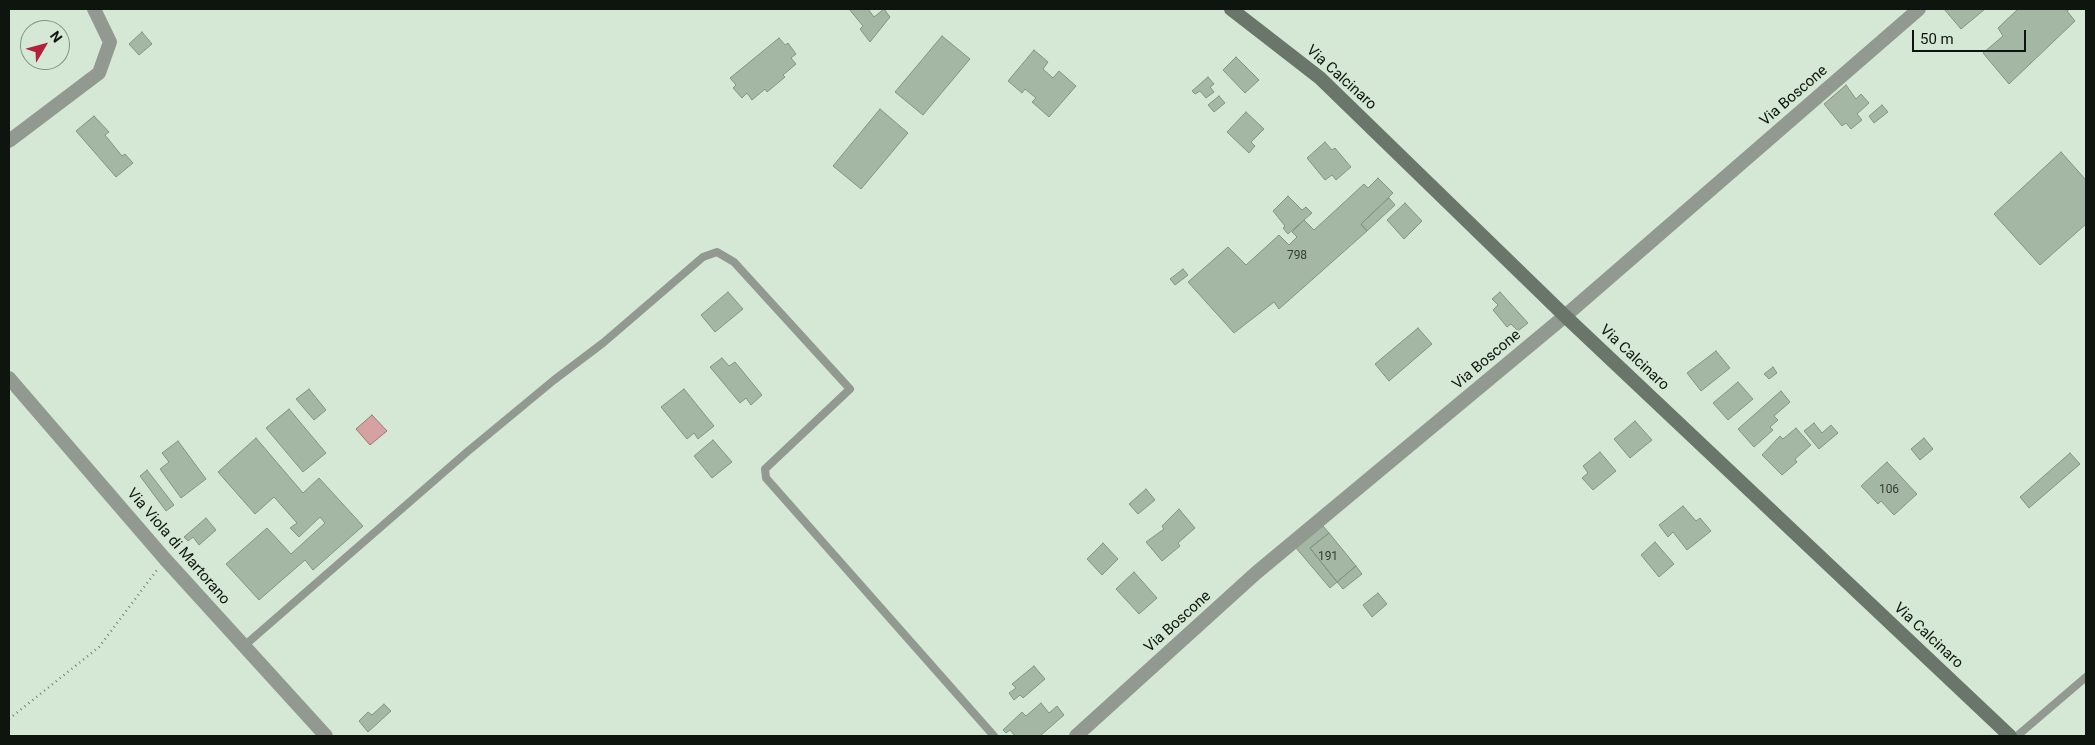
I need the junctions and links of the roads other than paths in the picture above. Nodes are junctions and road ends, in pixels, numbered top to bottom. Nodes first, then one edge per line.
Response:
1 (94, 9) edge
2 (1231, 9) edge
3 (1919, 9) edge
4 (9, 141) edge
5 (1565, 316) junction
6 (9, 378) edge
7 (244, 646) junction
8 (2086, 678) edge
9 (326, 736) edge
10 (994, 736) edge
11 (1076, 736) edge
12 (2010, 736) edge
13 (2017, 736) edge

1 - 4 street
2 - 5 main road, Via Calcinaro
3 - 5 street, Via Boscone
5 - 11 street, Via Boscone
5 - 12 main road, Via Calcinaro
6 - 7 street, Via Viola di Martorano
7 - 9 street, Via Viola di Martorano
7 - 10 lane
8 - 13 lane

